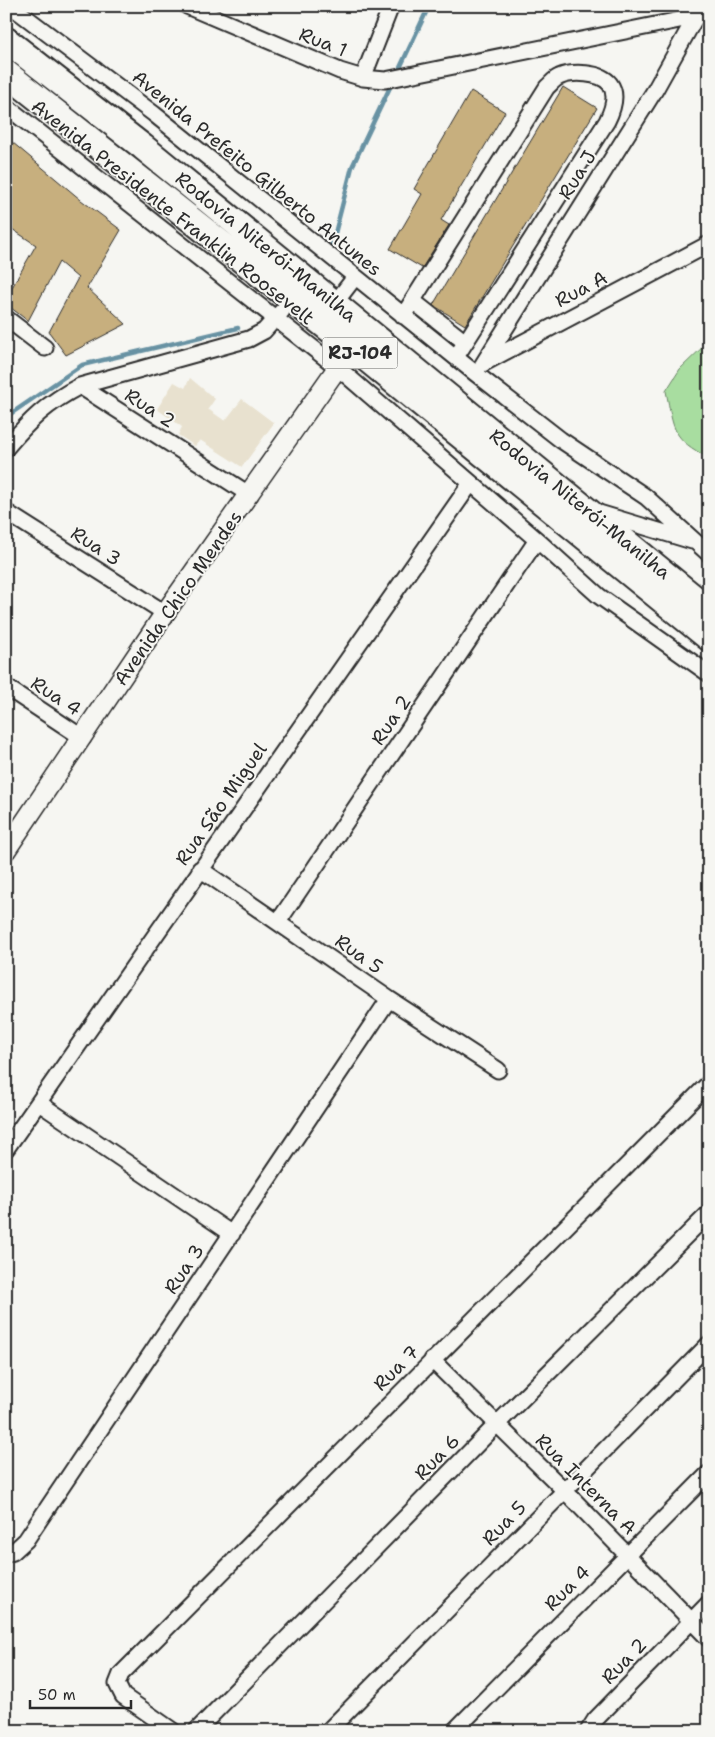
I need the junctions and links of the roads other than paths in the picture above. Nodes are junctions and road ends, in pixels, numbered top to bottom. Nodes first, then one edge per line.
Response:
1 (12, 6) edge
2 (187, 6) edge
3 (391, 6) edge
4 (702, 12) edge
5 (6, 40) edge
6 (7, 74) edge
7 (368, 79) junction
8 (6, 106) edge
9 (709, 244) edge
10 (355, 277) junction
11 (413, 301) junction
12 (334, 303) junction
13 (284, 309) junction
14 (403, 316) junction
15 (6, 318) edge
16 (465, 342) junction
17 (352, 347) junction
18 (45, 348) dead end
19 (456, 357) junction
20 (337, 367) junction
21 (479, 369) junction
22 (80, 386) junction
23 (6, 448) edge
24 (471, 482) junction
25 (250, 495) junction
26 (588, 510) junction
27 (6, 512) edge
28 (537, 540) junction
29 (696, 542) junction
30 (709, 554) edge
31 (709, 610) edge
32 (165, 613) junction
33 (709, 638) edge
34 (709, 674) edge
35 (6, 687) edge
36 (83, 738) junction
37 (6, 850) edge
38 (200, 869) junction
39 (278, 922) junction
40 (390, 999) junction
41 (498, 1070) dead end
42 (709, 1083) edge
43 (39, 1102) junction
44 (6, 1149) edge
45 (709, 1213) edge
46 (232, 1234) junction
47 (709, 1344) edge
48 (432, 1360) junction
49 (497, 1424) junction
50 (709, 1473) edge
51 (564, 1490) junction
52 (6, 1554) edge
53 (628, 1554) junction
54 (709, 1603) edge
55 (690, 1621) junction
56 (709, 1639) edge
57 (173, 1731) edge
58 (196, 1731) edge
59 (328, 1731) edge
60 (454, 1731) edge
61 (588, 1731) edge

1 - 10 street, Avenida Prefeito Gilberto Antunes
2 - 7 street, Rua 1
3 - 7 street
4 - 7 street
4 - 21 street, Rua J
5 - 12 highway, Rodovia Niterói-Manilha / RJ-104
6 - 13 highway, Rodovia Niterói-Manilha / RJ-104
8 - 13 street, Avenida Presidente Franklin Roosevelt
9 - 21 street, Rua A
10 - 12 street
10 - 14 street, Avenida Prefeito Gilberto Antunes
11 - 14 street
11 - 16 street
11 - 16 street
12 - 26 highway, Rodovia Niterói-Manilha / RJ-104
13 - 17 highway, Rodovia Niterói-Manilha / RJ-104
13 - 20 street, Avenida Presidente Franklin Roosevelt
13 - 22 street
14 - 19 street, Avenida Prefeito Gilberto Antunes
15 - 18 street
16 - 19 street
17 - 20 street, Avenida Chico Mendes
17 - 33 highway, Rodovia Niterói-Manilha / RJ-104
19 - 21 street, Avenida Prefeito Gilberto Antunes
20 - 24 street, Avenida Presidente Franklin Roosevelt
20 - 25 street, Avenida Chico Mendes
21 - 29 street, Avenida Prefeito Gilberto Antunes
22 - 23 street
22 - 25 street, Rua 2
24 - 28 street, Avenida Presidente Franklin Roosevelt
24 - 38 street, Rua São Miguel
25 - 32 street, Avenida Chico Mendes
26 - 29 street
26 - 31 highway, Rodovia Niterói-Manilha / RJ-104
27 - 32 street, Rua 3
28 - 34 street, Avenida Presidente Franklin Roosevelt
28 - 39 street, Rua 2
29 - 30 street, Avenida Prefeito Gilberto Antunes
32 - 36 street, Avenida Chico Mendes
35 - 36 street, Rua 4
36 - 37 street, Avenida Chico Mendes
38 - 39 street, Rua 5
38 - 43 street, Rua São Miguel
39 - 40 street, Rua 5
40 - 41 street, Rua 5
40 - 46 street, Rua 3
42 - 48 street, Rua 7
43 - 44 street, Rua São Miguel
43 - 46 street
45 - 49 street, Rua 6
46 - 52 street, Rua 3
47 - 51 street, Rua 5
48 - 49 street, Rua Interna A
48 - 57 street, Rua 7
49 - 51 street, Rua Interna A
49 - 58 street, Rua 6
50 - 53 street, Rua 4
51 - 53 street, Rua Interna A
51 - 59 street, Rua 5
53 - 55 street, Rua Interna A
53 - 60 street, Rua 4
54 - 55 street
55 - 56 street, Rua Interna A
55 - 61 street, Rua 2

